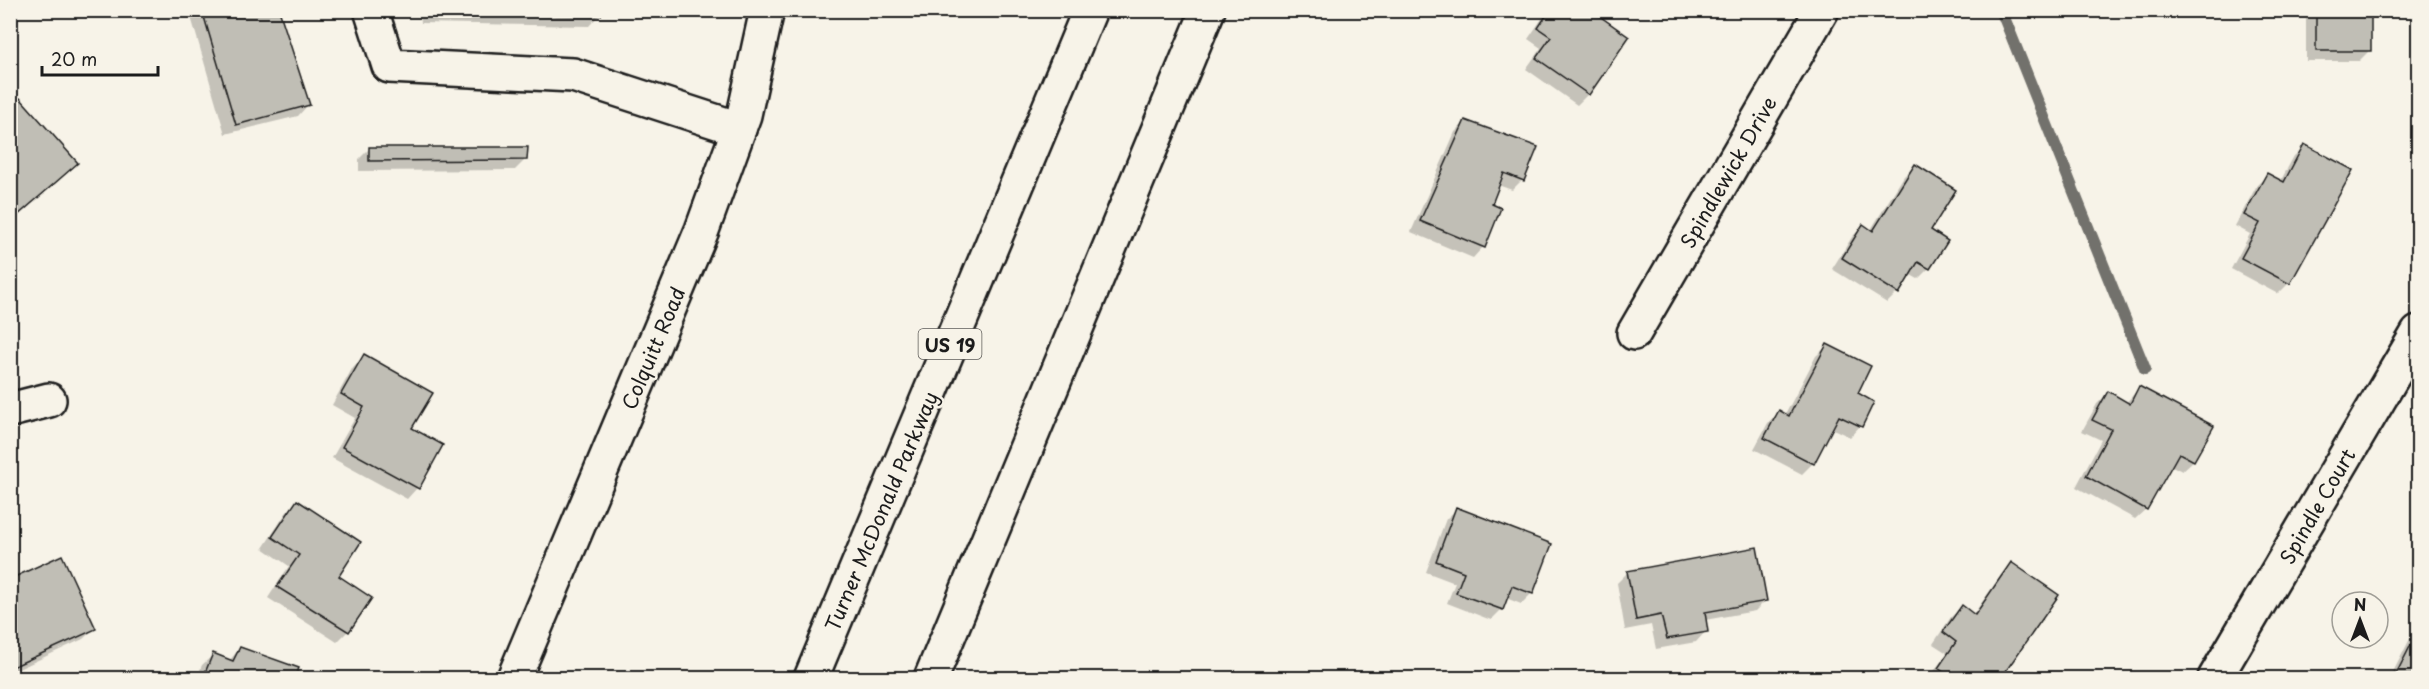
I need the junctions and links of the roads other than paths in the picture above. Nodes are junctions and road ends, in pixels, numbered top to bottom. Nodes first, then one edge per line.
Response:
1 (371, 10) edge
2 (767, 10) edge
3 (1090, 10) edge
4 (1208, 10) edge
5 (1822, 10) edge
6 (739, 129) junction
7 (1634, 333) dead end
8 (2418, 333) edge
9 (49, 400) dead end
10 (10, 410) edge
11 (514, 678) edge
12 (811, 678) edge
13 (931, 678) edge
14 (2215, 678) edge

1 - 6 main road
2 - 6 main road, Colquitt Road
3 - 12 main road, Turner McDonald Parkway / US 19
4 - 13 main road
5 - 7 main road, Spindlewick Drive
6 - 11 main road, Colquitt Road
8 - 14 main road, Spindle Court
9 - 10 main road

